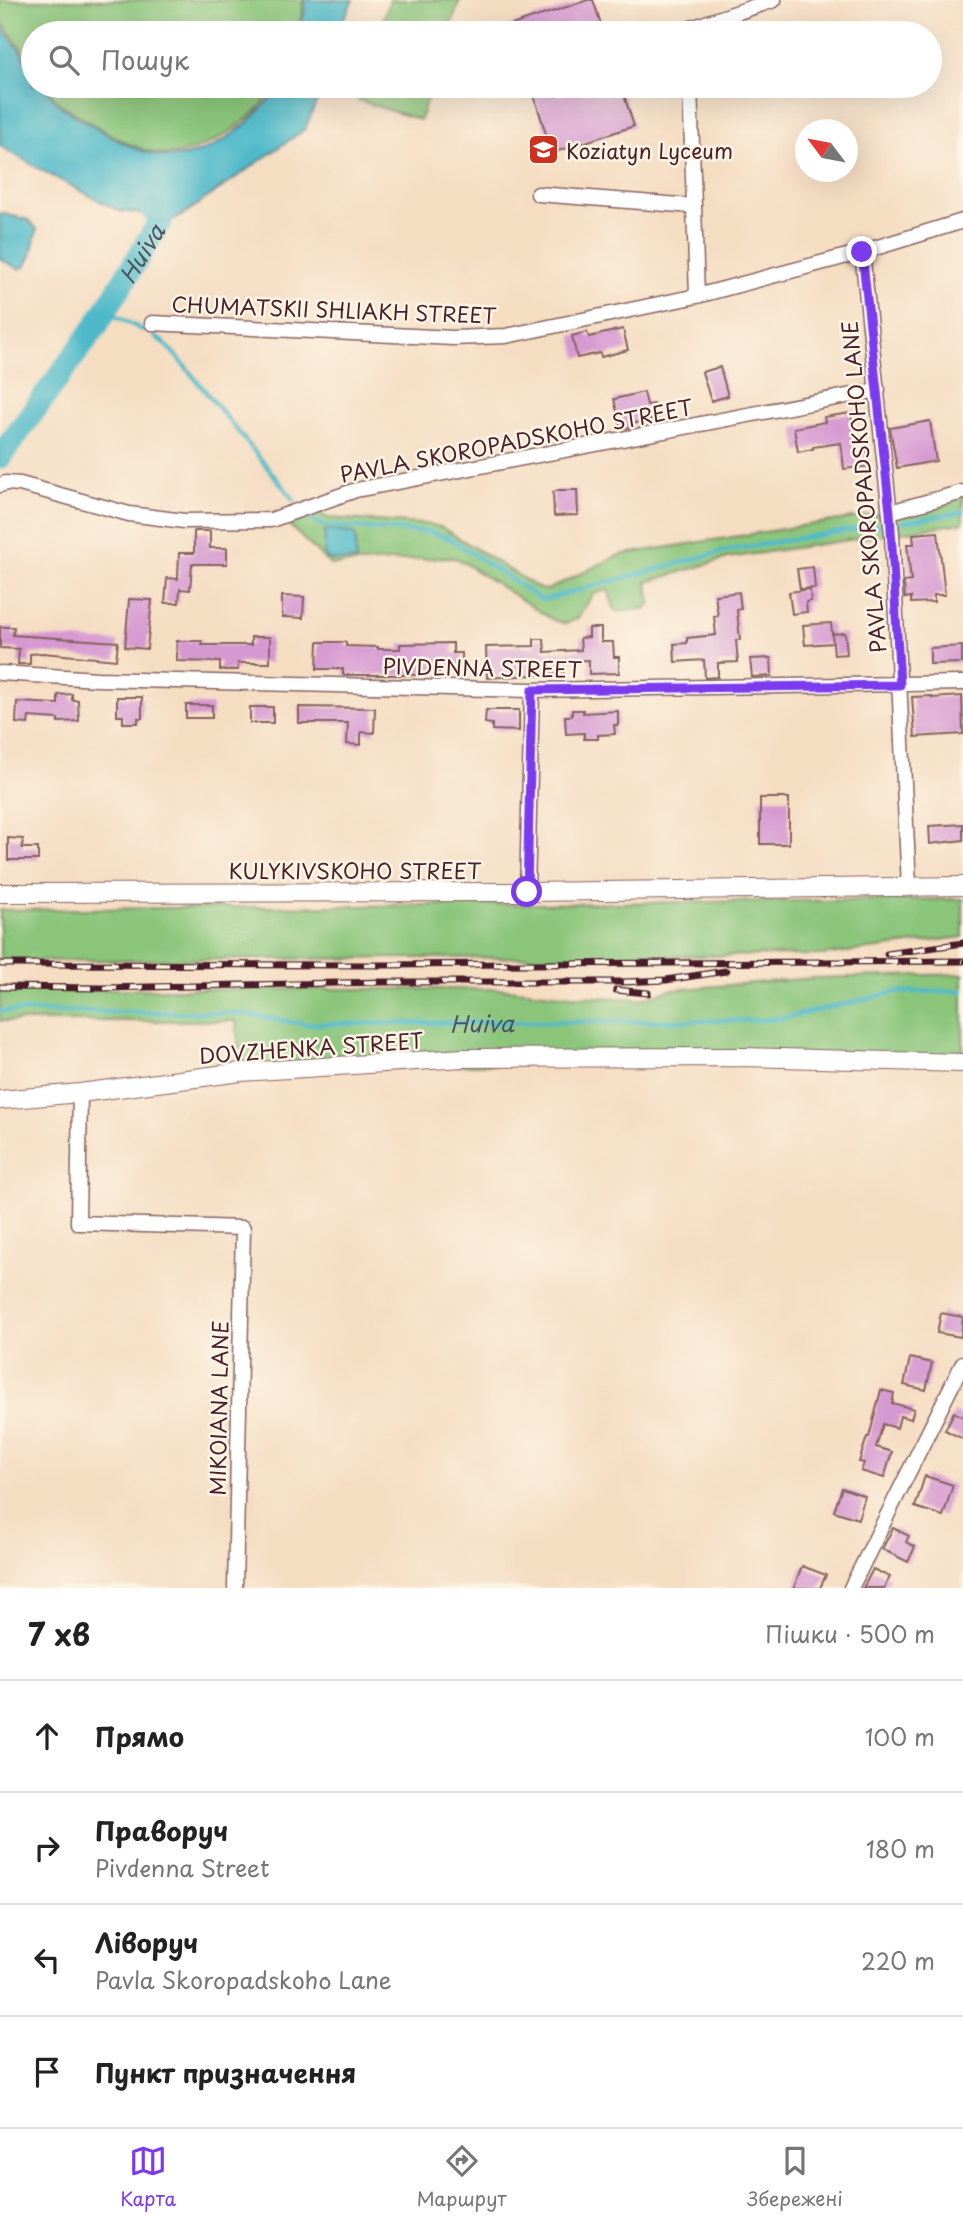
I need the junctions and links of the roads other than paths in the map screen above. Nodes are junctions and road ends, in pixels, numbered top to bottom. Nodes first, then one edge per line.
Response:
1 (774, 0) edge
2 (716, 21) edge
3 (690, 98) edge
4 (538, 194) dead end
5 (693, 206) junction
6 (963, 221) edge
7 (862, 252) junction
8 (697, 296) junction
9 (152, 323) dead end
10 (878, 390) junction
11 (0, 485) edge
12 (963, 492) edge
13 (890, 512) junction
14 (0, 673) edge
15 (963, 683) edge
16 (900, 685) junction
17 (532, 690) junction
18 (963, 886) edge
19 (909, 887) junction
20 (527, 892) junction
21 (0, 893) edge
22 (963, 1063) edge
23 (80, 1093) junction
24 (0, 1100) edge
25 (963, 1363) edge
26 (235, 1588) edge
27 (851, 1588) edge

1 - 2 street
3 - 5 street
4 - 5 street
5 - 8 street
6 - 7 street, CHUMATSKII SHLIAKH STREET
7 - 8 street, CHUMATSKII SHLIAKH STREET
7 - 10 street, PAVLA SKOROPADSKOHO LANE
8 - 9 street, CHUMATSKII SHLIAKH STREET
10 - 11 street, PAVLA SKOROPADSKOHO STREET
10 - 13 street, PAVLA SKOROPADSKOHO LANE
12 - 13 street
13 - 16 street, PAVLA SKOROPADSKOHO LANE
14 - 17 street, PIVDENNA STREET
15 - 16 street, PIVDENNA STREET
16 - 17 street, PIVDENNA STREET
16 - 19 street, PAVLA SKOROPADSKOHO LANE
17 - 20 street
18 - 19 street, KULYKIVSKOHO STREET
19 - 20 street, KULYKIVSKOHO STREET
20 - 21 street, KULYKIVSKOHO STREET
22 - 23 street, DOVZHENKA STREET
23 - 24 street, DOVZHENKA STREET
23 - 26 street, MIKOIANA LANE
25 - 27 street

